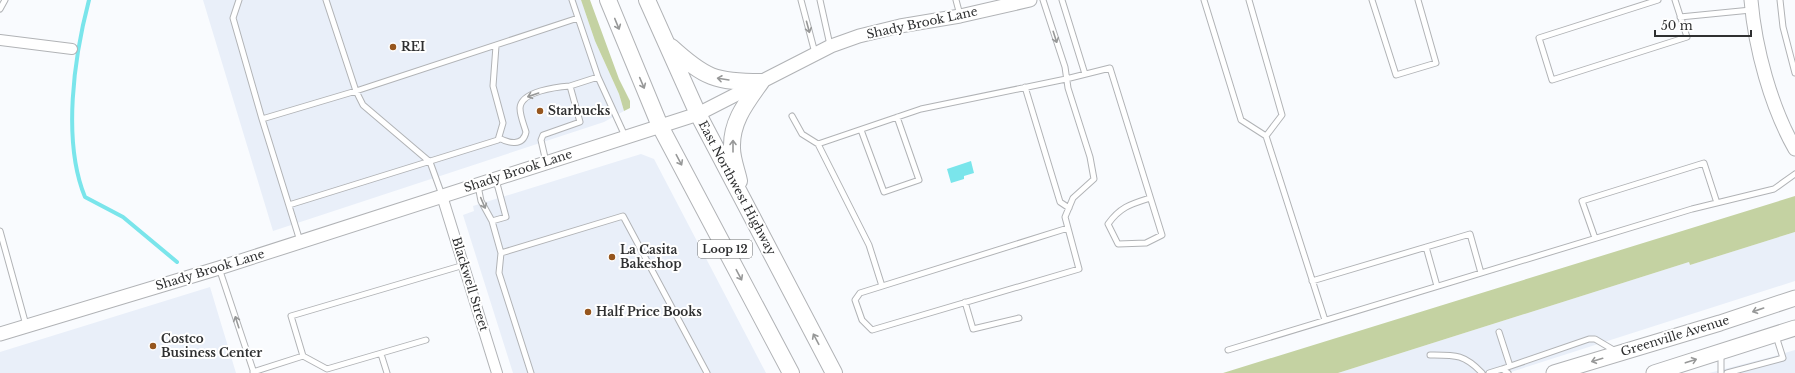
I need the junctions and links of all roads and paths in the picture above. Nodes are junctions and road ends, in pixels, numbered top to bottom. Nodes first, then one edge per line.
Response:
1 (5, 0) edge
2 (239, 0) edge
3 (326, 0) edge
4 (572, 0) edge
5 (608, 0) edge
6 (647, 0) edge
7 (801, 0) edge
8 (820, 0) edge
9 (956, 0) edge
10 (1030, 0) edge
11 (1043, 0) edge
12 (1062, 0) edge
13 (1204, 0) edge
14 (1249, 0) edge
15 (1372, 0) edge
16 (1418, 0) edge
17 (1658, 0) edge
18 (1675, 0) edge
19 (1780, 0) edge
20 (1751, 5) edge
21 (0, 9) edge
22 (960, 16) junction
23 (1680, 17) junction
24 (578, 18) junction
25 (0, 40) edge
26 (664, 40) junction
27 (496, 46) junction
28 (831, 46) junction
29 (72, 49) dead end
30 (815, 53) junction
31 (1795, 73) edge
32 (1085, 74) junction
33 (598, 77) junction
34 (1066, 79) junction
35 (761, 82) junction
36 (570, 86) junction
37 (1025, 87) junction
38 (356, 91) junction
39 (698, 114) junction
40 (792, 116) dead end
41 (896, 117) junction
42 (262, 118) junction
43 (660, 126) junction
44 (861, 130) junction
45 (625, 136) junction
46 (1266, 136) junction
47 (499, 138) junction
48 (818, 144) junction
49 (1795, 149) edge
50 (430, 162) junction
51 (546, 162) junction
52 (1795, 174) edge
53 (496, 178) junction
54 (477, 184) junction
55 (442, 196) junction
56 (1150, 198) junction
57 (1717, 203) junction
58 (289, 205) junction
59 (1069, 208) junction
60 (748, 211) junction
61 (492, 221) junction
62 (1068, 228) junction
63 (0, 231) edge
64 (1595, 238) junction
65 (300, 242) junction
66 (1426, 247) junction
67 (501, 253) junction
68 (464, 265) junction
69 (219, 268) junction
70 (1481, 273) junction
71 (1312, 281) junction
72 (882, 286) junction
73 (1437, 286) junction
74 (1795, 298) edge
75 (965, 302) junction
76 (1020, 318) dead end
77 (1325, 320) junction
78 (27, 326) junction
79 (1795, 328) edge
80 (1499, 332) dead end
81 (0, 334) edge
82 (1776, 334) junction
83 (426, 340) dead end
84 (1228, 350) dead end
85 (1722, 351) junction
86 (381, 354) junction
87 (1619, 354) junction
88 (1430, 355) dead end
89 (303, 356) junction
90 (1510, 366) junction
91 (1502, 368) junction
92 (1575, 370) edge
93 (253, 373) edge
94 (387, 373) edge
95 (497, 373) edge
96 (531, 373) edge
97 (707, 373) edge
98 (791, 373) edge
99 (834, 373) edge
100 (1482, 373) edge
101 (1489, 373) edge
102 (1508, 373) edge
103 (1554, 373) edge
104 (1654, 373) edge
105 (1721, 373) edge
106 (1727, 373) edge

1 - 21 lane
2 - 42 lane
3 - 38 lane
4 - 24 lane
5 -> 43 main road, Loop 12
6 - 26 main road, East Northwest Highway / Loop 12
7 -> 30 lane
8 - 28 lane
9 - 22 lane
10 - 22 street, Shady Brook Lane
11 -> 34 lane
12 - 32 lane
13 - 46 lane
14 - 46 lane
15 - 16 lane
17 - 23 lane
18 - 23 lane
19 - 31 lane
20 - 23 lane
20 - 49 street
22 - 28 street, Shady Brook Lane
24 - 27 lane
24 - 33 lane
25 - 29 street
35 -> 26 main road
26 - 39 main road, East Northwest Highway / Loop 12
27 - 38 lane
27 - 47 lane
28 - 30 street, Shady Brook Lane
30 - 35 street, Shady Brook Lane
32 - 34 lane
32 - 56 lane
33 - 36 lane
33 - 45 lane
34 - 37 lane
34 - 59 lane
35 - 39 street, Shady Brook Lane
60 -> 35 main road
36 -> 47 lane
36 - 51 lane
37 - 41 lane
37 - 59 lane
38 - 42 lane
38 - 50 lane
39 - 43 street, Shady Brook Lane
39 - 60 main road, East Northwest Highway / Loop 12
40 - 48 lane
41 - 44 lane
41 - 44 lane
42 - 58 lane
43 - 45 street, Shady Brook Lane
43 -> 98 main road, Loop 12
44 - 48 lane
45 - 51 street, Shady Brook Lane
46 - 71 lane
47 - 50 lane
48 - 72 lane
50 - 55 lane
50 - 58 lane
51 - 53 street, Shady Brook Lane
52 - 57 lane
53 - 54 street, Shady Brook Lane
53 - 61 lane
54 - 55 street, Shady Brook Lane
54 -> 61 lane
55 - 65 street, Shady Brook Lane
55 - 68 street, Blackwell Street
56 - 56 lane
57 - 64 lane
57 - 64 lane
58 - 65 lane
59 - 62 lane
99 -> 60 main road, East Northwest Highway / Loop 12
61 - 67 lane
62 - 72 lane
62 - 75 lane
63 - 78 lane
64 - 70 lane
65 - 69 street, Shady Brook Lane
66 - 70 lane
66 - 71 lane
66 - 73 lane
67 - 96 lane
67 - 97 lane
68 - 89 lane
68 - 95 street, Blackwell Street
69 - 78 street, Shady Brook Lane
93 -> 69 lane
70 - 73 lane
71 - 77 lane
72 - 75 lane
73 - 77 lane
74 -> 87 main road, Greenville Avenue
75 - 76 lane
77 - 84 lane
78 - 81 street, Shady Brook Lane
79 - 82 main road
80 - 90 lane
82 - 85 main road
82 - 106 lane
83 - 86 lane
104 -> 85 main road
85 - 105 lane
86 - 89 lane
86 - 94 lane
87 - 90 lane
87 -> 92 main road, Greenville Avenue
88 - 100 lane
89 - 93 lane
90 - 91 lane
91 - 101 lane
91 - 102 lane
92 - 103 main road, Greenville Avenue

